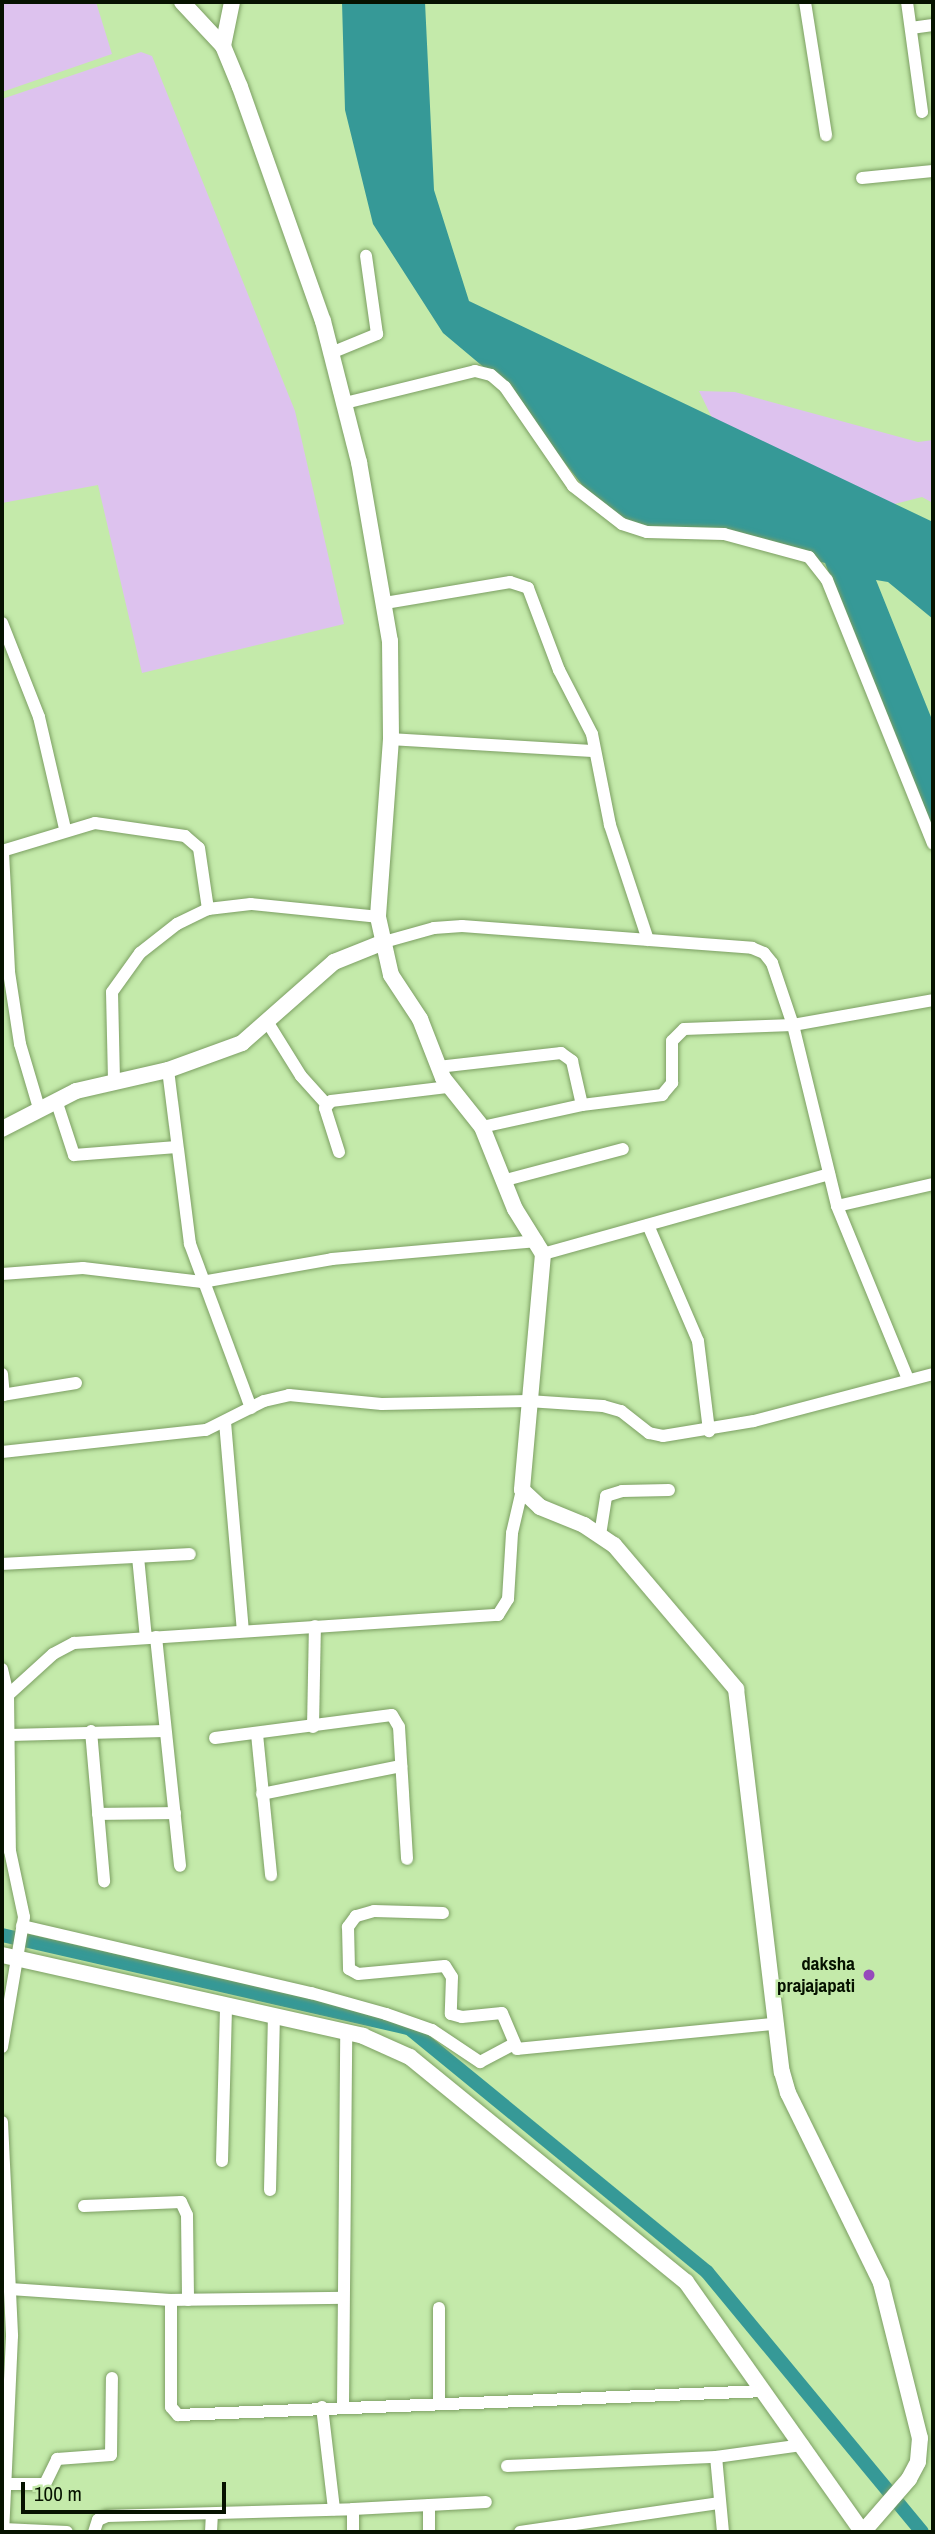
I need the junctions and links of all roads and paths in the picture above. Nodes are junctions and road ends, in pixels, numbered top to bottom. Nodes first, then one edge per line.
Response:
1 (182, 2) edge
2 (232, 2) edge
3 (805, 2) edge
4 (907, 2) edge
5 (933, 25) edge
6 (911, 28) junction
7 (223, 46) junction
8 (922, 112) dead end
9 (826, 135) dead end
10 (933, 171) edge
11 (862, 178) dead end
12 (366, 256) dead end
13 (331, 353) junction
14 (345, 403) junction
15 (385, 603) junction
16 (2, 623) edge
17 (391, 739) junction
18 (595, 751) junction
19 (65, 829) junction
20 (933, 844) edge
21 (3, 852) edge
22 (208, 909) junction
23 (378, 917) junction
24 (648, 940) junction
25 (384, 942) junction
26 (933, 1000) edge
27 (268, 1023) junction
28 (793, 1025) junction
29 (438, 1067) junction
30 (167, 1070) junction
31 (114, 1080) junction
32 (449, 1087) junction
33 (56, 1100) junction
34 (326, 1104) junction
35 (582, 1105) junction
36 (39, 1108) junction
37 (482, 1127) junction
38 (2, 1129) edge
39 (177, 1147) junction
40 (622, 1149) dead end
41 (339, 1152) dead end
42 (829, 1174) junction
43 (502, 1181) junction
44 (933, 1184) edge
45 (837, 1206) junction
46 (648, 1225) junction
47 (540, 1248) junction
48 (2, 1274) edge
49 (202, 1282) junction
50 (2, 1374) edge
51 (933, 1374) edge
52 (908, 1380) junction
53 (76, 1383) dead end
54 (3, 1395) edge
55 (528, 1401) junction
56 (251, 1408) junction
57 (225, 1422) junction
58 (709, 1431) junction
59 (2, 1452) edge
60 (522, 1490) junction
61 (669, 1490) dead end
62 (600, 1535) junction
63 (191, 1554) dead end
64 (138, 1557) junction
65 (2, 1564) edge
66 (315, 1626) junction
67 (243, 1629) junction
68 (151, 1638) junction
69 (2, 1669) edge
70 (8, 1695) junction
71 (313, 1727) junction
72 (91, 1731) junction
73 (165, 1731) junction
74 (257, 1734) junction
75 (9, 1735) junction
76 (215, 1738) dead end
77 (401, 1766) junction
78 (262, 1794) junction
79 (175, 1813) junction
80 (98, 1814) junction
81 (407, 1859) dead end
82 (180, 1866) dead end
83 (271, 1875) dead end
84 (104, 1881) dead end
85 (443, 1913) dead end
86 (22, 1926) junction
87 (10, 1955) edge
88 (226, 2006) junction
89 (274, 2016) junction
90 (774, 2024) junction
91 (346, 2032) junction
92 (512, 2045) junction
93 (2, 2048) edge
94 (2, 2122) edge
95 (222, 2161) dead end
96 (270, 2190) dead end
97 (84, 2206) dead end
98 (10, 2289) junction
99 (342, 2298) junction
100 (171, 2300) junction
101 (188, 2300) junction
102 (439, 2308) dead end
103 (111, 2378) dead end
104 (765, 2391) junction
105 (439, 2402) junction
106 (343, 2405) junction
107 (322, 2407) junction
108 (803, 2445) junction
109 (716, 2457) junction
110 (507, 2466) dead end
111 (4, 2484) junction
112 (486, 2502) dead end
113 (720, 2502) junction
114 (429, 2505) junction
115 (354, 2508) junction
116 (334, 2509) junction
117 (212, 2514) junction
118 (620, 2526) edge
119 (865, 2527) edge
120 (3, 2531) edge
121 (67, 2532) edge
122 (94, 2532) edge
123 (211, 2532) edge
124 (353, 2532) edge
125 (429, 2532) edge
126 (520, 2532) edge
127 (723, 2532) edge

1 - 7 street
2 - 7 street
3 - 9 street
4 - 6 street
5 - 6 street
6 - 8 street
7 - 13 street
10 - 11 street
12 - 13 street
13 - 14 street
14 - 15 street
14 - 20 street
15 - 17 street
15 - 18 street
16 - 19 street
17 - 18 street
17 - 23 street
18 - 24 street
19 - 21 street
19 - 22 street
21 - 36 street
22 - 23 street
22 - 31 street
23 - 25 street
24 - 25 street
24 - 28 street
25 - 27 street
25 - 29 street
26 - 28 street
27 - 30 street
27 - 34 street
28 - 35 street
28 - 42 street
29 - 32 street
29 - 35 street
30 - 31 street
30 - 39 street
31 - 33 street
32 - 34 street
32 - 37 street
33 - 36 street
33 - 39 street
34 - 41 street
35 - 37 street
36 - 38 street
37 - 43 street
39 - 49 street
40 - 43 street
42 - 45 street
42 - 46 street
43 - 47 street
44 - 45 street
45 - 52 street
46 - 47 street
46 - 58 street
47 - 49 street
47 - 55 street
48 - 49 street
49 - 56 street
50 - 54 street
51 - 52 street
52 - 58 street
53 - 54 street
55 - 56 street
55 - 58 street
55 - 60 street
56 - 57 street
57 - 59 street
57 - 67 street
60 - 62 street
60 - 66 street
61 - 62 street
62 - 90 street
63 - 64 street
64 - 65 street
64 - 68 street
66 - 67 street
66 - 71 street
67 - 68 street
68 - 70 street
68 - 73 street
69 - 70 street
70 - 75 street
71 - 74 street
71 - 77 street
72 - 73 street
72 - 75 street
72 - 80 street
73 - 79 street
74 - 76 street
74 - 78 street
75 - 86 street
77 - 78 street
77 - 81 street
78 - 83 street
79 - 80 street
79 - 82 street
80 - 84 street
85 - 92 street
86 - 87 street
86 - 92 street
87 - 88 street
87 - 93 street
88 - 89 street
88 - 95 street
89 - 91 street
89 - 96 street
90 - 92 street
90 - 119 street
91 - 99 street
91 - 104 street
94 - 98 street
97 - 101 street
98 - 100 street
98 - 111 street
99 - 101 street
99 - 106 street
100 - 101 street
100 - 107 street
102 - 105 street
103 - 111 street
104 - 105 street
104 - 108 street
105 - 106 street
106 - 107 street
107 - 116 street
108 - 109 street
108 - 119 street
109 - 110 street
109 - 113 street
111 - 120 street
112 - 114 street
113 - 118 street
113 - 127 street
114 - 115 street
114 - 125 street
115 - 116 street
115 - 124 street
116 - 117 street
117 - 122 street
117 - 123 street
118 - 126 street
120 - 121 street

